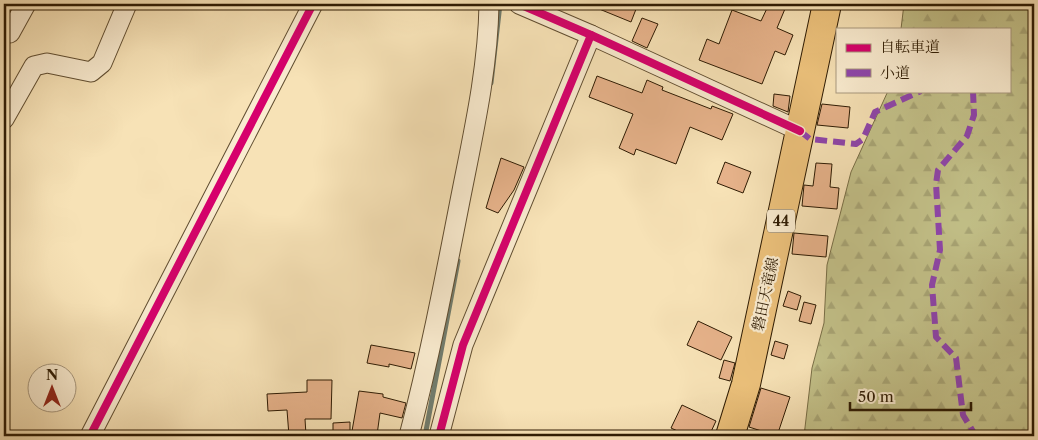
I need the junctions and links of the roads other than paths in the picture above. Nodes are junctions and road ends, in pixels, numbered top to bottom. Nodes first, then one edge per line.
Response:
1 (26, 4) edge
2 (127, 4) edge
3 (313, 4) edge
4 (489, 4) edge
5 (519, 4) edge
6 (827, 4) edge
7 (10, 33) dead end
8 (591, 34) junction
9 (4, 119) edge
10 (800, 131) junction
11 (90, 436) edge
12 (409, 436) edge
13 (441, 436) edge
14 (730, 436) edge

1 - 7 street
2 - 9 street
3 - 11 street
4 - 12 street
5 - 8 street
6 - 10 main road, 磐田天竜線 / 44
8 - 10 street
8 - 13 street
10 - 14 main road, 磐田天竜線 / 44

